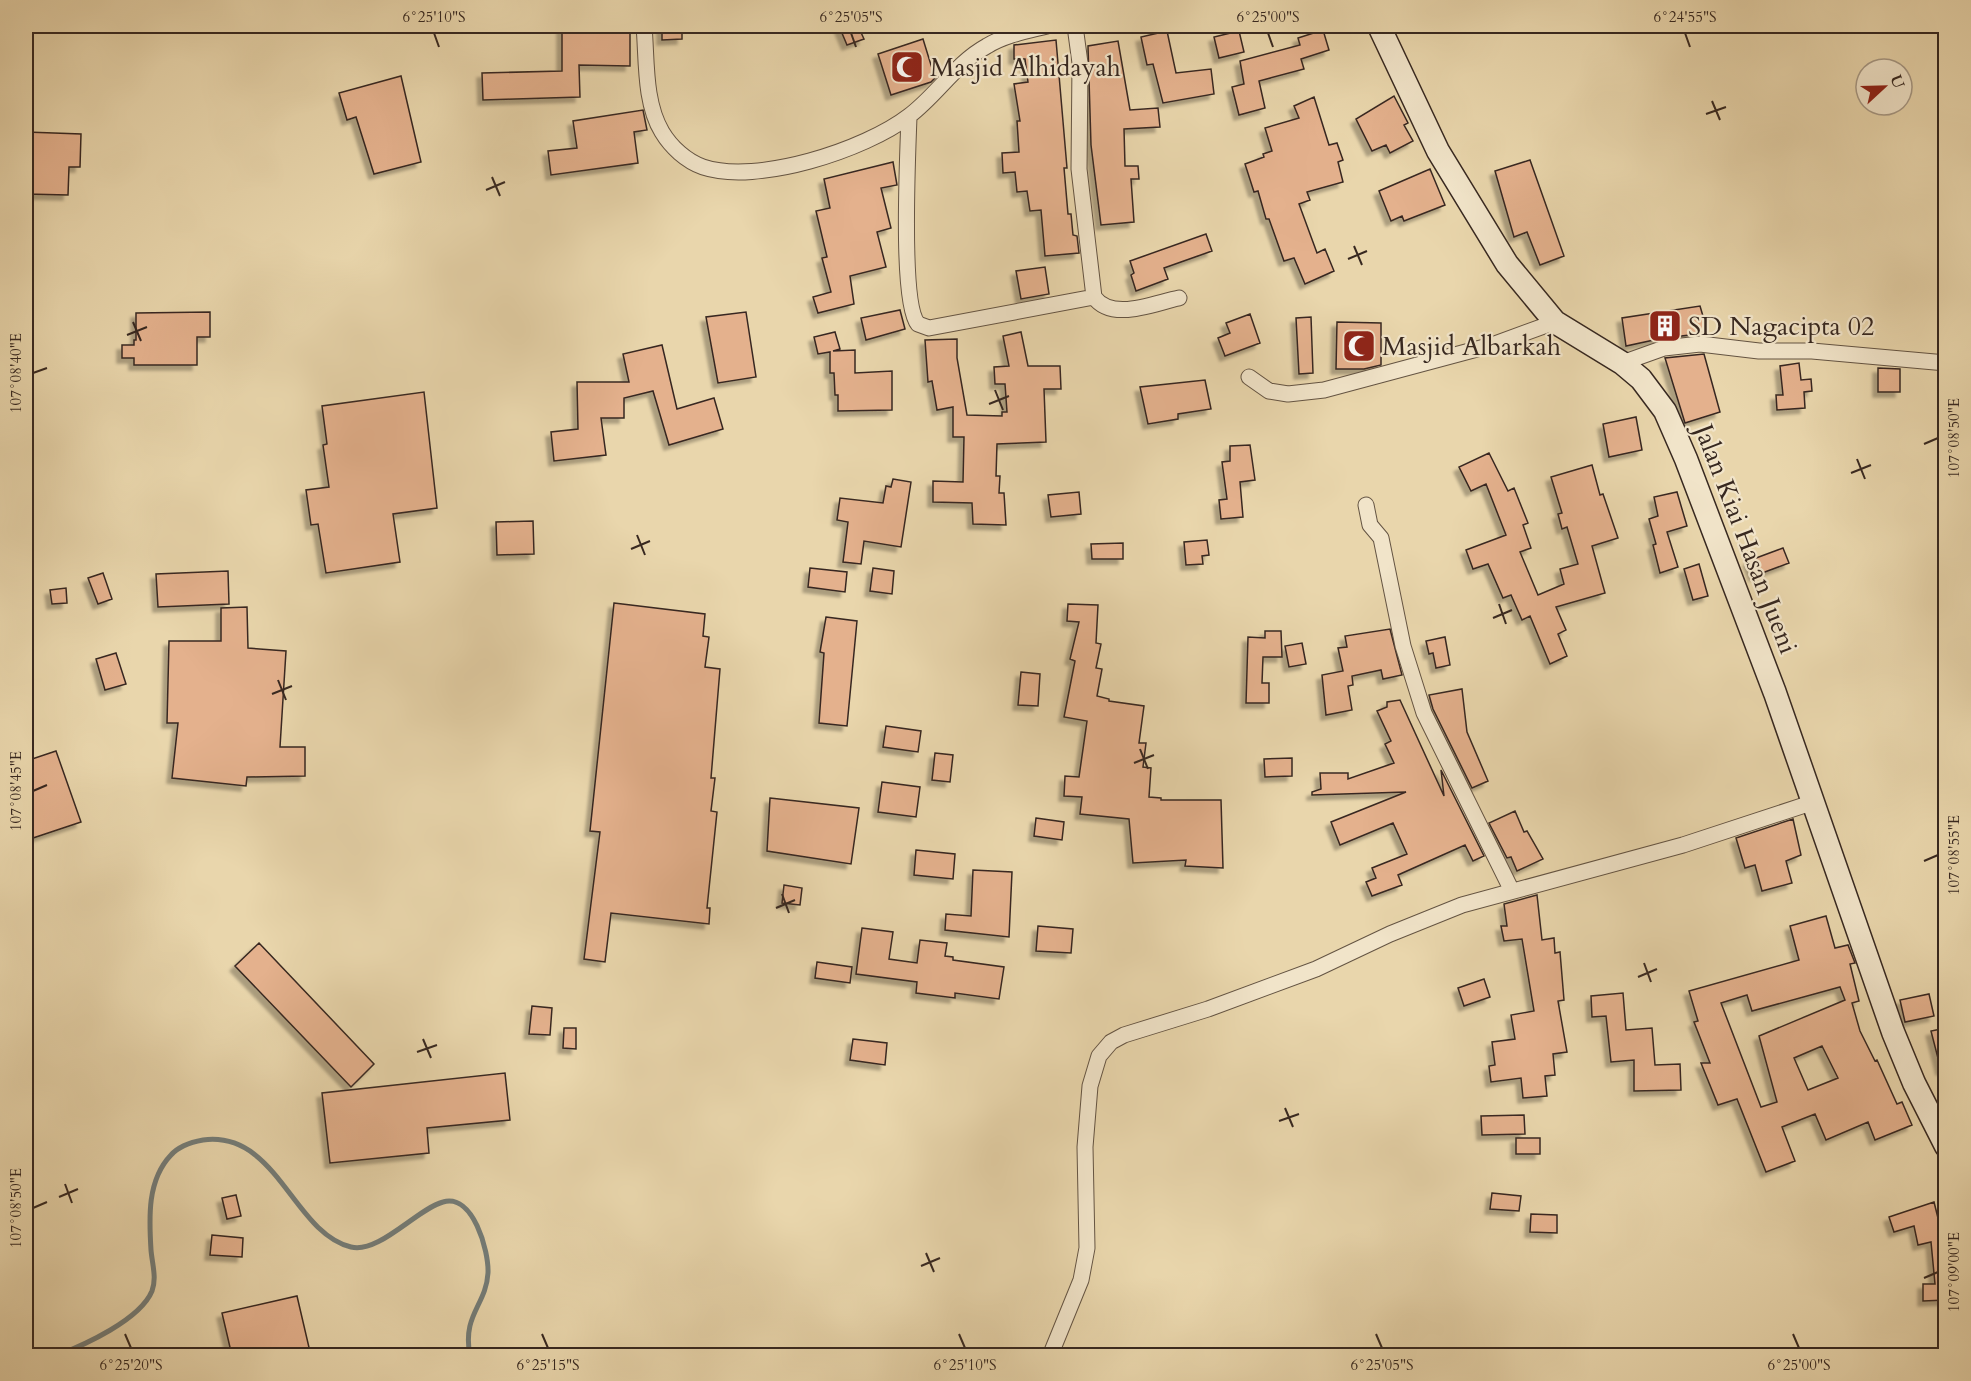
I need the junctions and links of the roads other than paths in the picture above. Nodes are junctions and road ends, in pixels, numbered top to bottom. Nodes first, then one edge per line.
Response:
1 (644, 26) edge
2 (1047, 26) edge
3 (1075, 26) edge
4 (1379, 26) edge
5 (909, 116) junction
6 (1094, 297) junction
7 (1179, 298) dead end
8 (1555, 322) junction
9 (1622, 363) junction
10 (1946, 363) edge
11 (1249, 377) dead end
12 (1366, 505) dead end
13 (1814, 802) junction
14 (1512, 891) junction
15 (1946, 1146) edge
16 (1050, 1356) edge

1 - 5 street
2 - 5 street
3 - 6 street
4 - 8 street, Jalan Kiai Hasan Jueni
5 - 6 street
6 - 7 street
8 - 9 street, Jalan Kiai Hasan Jueni
8 - 11 street
9 - 10 street
9 - 13 street, Jalan Kiai Hasan Jueni
12 - 14 street
13 - 14 street
13 - 15 street, Jalan Kiai Hasan Jueni
14 - 16 street

